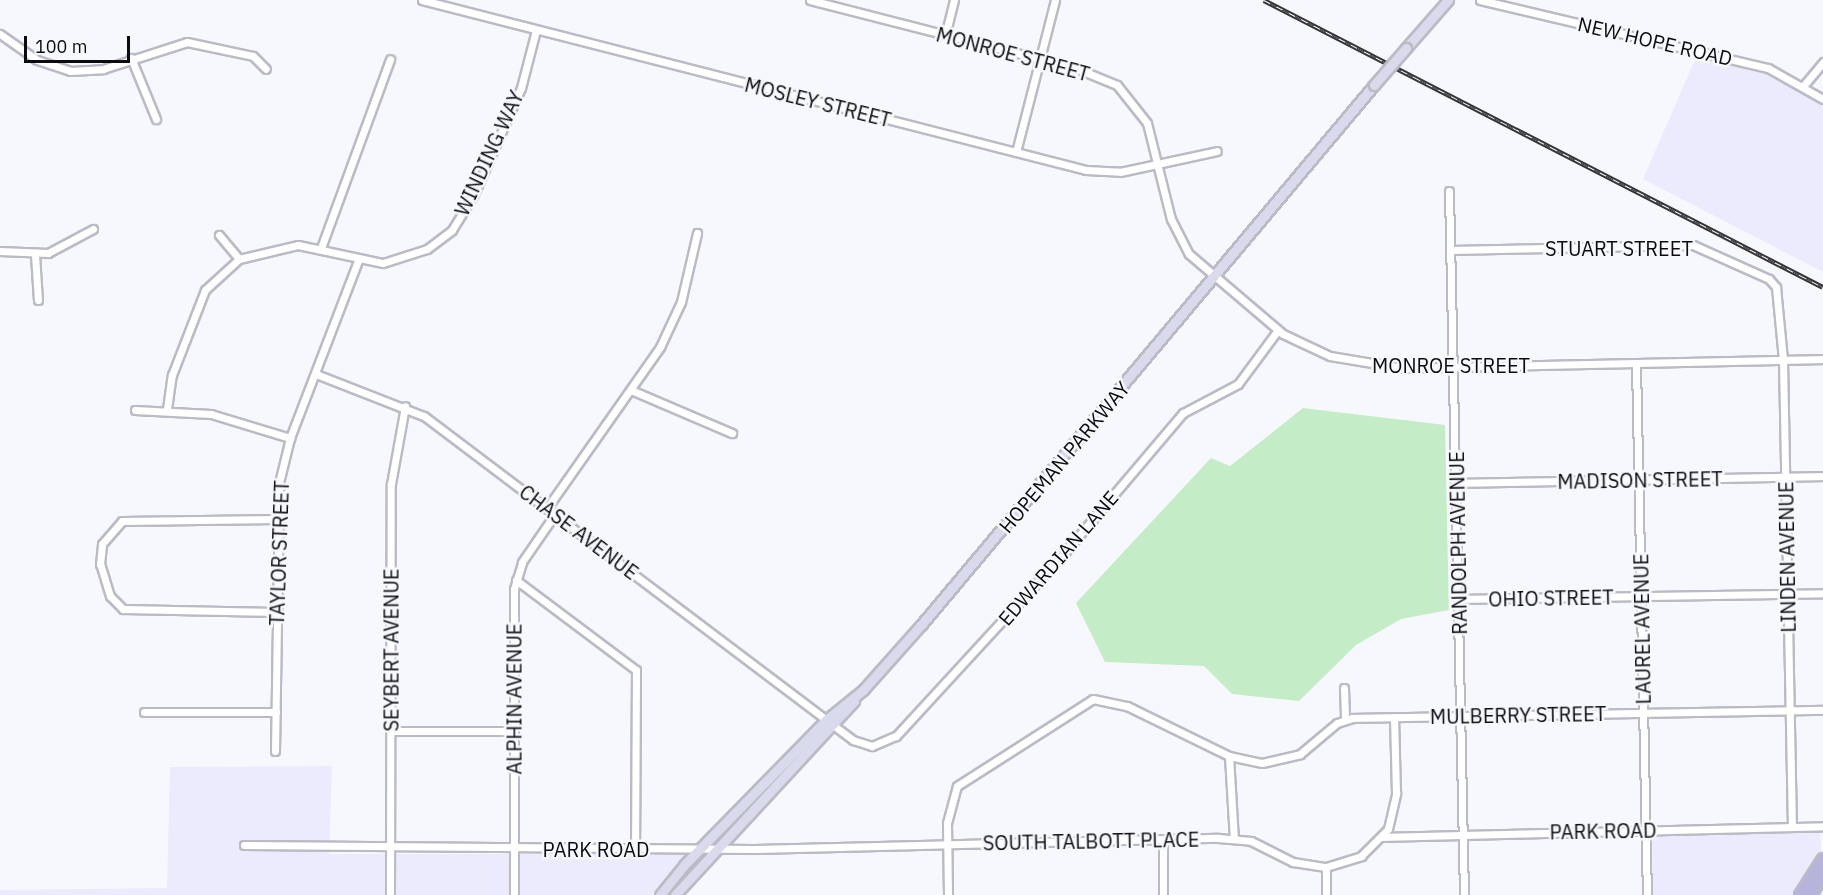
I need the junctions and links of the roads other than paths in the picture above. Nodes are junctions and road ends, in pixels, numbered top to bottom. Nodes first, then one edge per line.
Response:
1 (422, 0) edge
2 (810, 0) edge
3 (851, 0) edge
4 (954, 0) edge
5 (1055, 0) edge
6 (1448, 0) edge
7 (1480, 0) edge
8 (453, 4) edge
9 (848, 10) junction
10 (536, 30) junction
11 (0, 34) edge
12 (945, 36) junction
13 (131, 58) junction
14 (390, 59) dead end
15 (1040, 60) junction
16 (1823, 62) edge
17 (266, 69) dead end
18 (1804, 85) junction
19 (1823, 99) edge
20 (156, 119) dead end
21 (1217, 151) dead end
22 (1016, 152) junction
23 (1159, 165) junction
24 (1449, 191) dead end
25 (93, 229) dead end
26 (697, 233) dead end
27 (219, 235) dead end
28 (321, 248) junction
29 (1451, 250) junction
30 (0, 251) edge
31 (35, 255) junction
32 (239, 259) junction
33 (358, 261) junction
34 (1214, 277) junction
35 (1776, 287) joint
36 (38, 300) dead end
37 (1278, 330) junction
38 (1823, 359) edge
39 (1783, 360) junction
40 (1636, 363) junction
41 (1454, 367) junction
42 (316, 374) junction
43 (631, 390) junction
44 (405, 406) junction
45 (167, 409) junction
46 (135, 410) dead end
47 (732, 433) dead end
48 (290, 438) junction
49 (1823, 476) edge
50 (1785, 477) junction
51 (1639, 480) junction
52 (1457, 483) junction
53 (547, 508) junction
54 (555, 514) junction
55 (278, 519) junction
56 (516, 580) junction
57 (1823, 593) edge
58 (1788, 594) junction
59 (1641, 596) junction
60 (1459, 599) junction
61 (276, 612) junction
62 (1344, 688) dead end
63 (863, 690) junction
64 (1823, 710) edge
65 (1790, 711) junction
66 (144, 712) dead end
67 (276, 712) junction
68 (1644, 713) junction
69 (1394, 717) junction
70 (1461, 717) junction
71 (826, 720) junction
72 (1345, 720) junction
73 (835, 727) junction
74 (391, 731) junction
75 (514, 731) junction
76 (275, 752) dead end
77 (1229, 756) junction
78 (1823, 826) edge
79 (1792, 827) junction
80 (1646, 830) junction
81 (1462, 834) junction
82 (1383, 837) junction
83 (1234, 839) junction
84 (1163, 841) junction
85 (947, 844) junction
86 (244, 845) dead end
87 (390, 848) junction
88 (514, 848) junction
89 (635, 849) junction
90 (699, 849) junction
91 (716, 849) junction
92 (1823, 859) edge
93 (1326, 867) junction
94 (1823, 875) edge
95 (390, 895) edge
96 (514, 895) edge
97 (660, 895) edge
98 (675, 895) edge
99 (948, 895) edge
100 (1163, 895) edge
101 (1326, 895) edge
102 (1464, 895) edge
103 (1647, 895) edge
104 (1800, 895) edge
105 (1811, 895) edge

1 - 8 street, MOSLEY STREET
2 - 9 street, MONROE STREET
3 - 9 street
4 - 12 street
5 - 15 street
6 - 34 main road, HOPEMAN PARKWAY, bridge
7 - 18 street, NEW HOPE ROAD
8 - 10 street, MOSLEY STREET
9 - 12 street, MONROE STREET
10 - 22 street, MOSLEY STREET
10 - 33 street, WINDING WAY
11 - 13 street
12 - 15 street, MONROE STREET
13 - 17 street
13 - 20 street
14 - 28 street
15 - 22 street
15 - 23 street, MONROE STREET
16 - 18 street
18 - 19 street, NEW HOPE ROAD
21 - 23 street, MOSLEY STREET
22 - 23 street, MOSLEY STREET
23 - 34 street, MONROE STREET
24 - 29 street, RANDOLPH AVENUE
25 - 31 street
26 - 43 street
27 - 32 street
28 - 32 street, WINDING WAY
28 - 33 street, WINDING WAY
29 - 35 street, STUART STREET
29 - 41 street, RANDOLPH AVENUE
30 - 31 street
31 - 36 street
32 - 45 street, WINDING WAY
33 - 42 street, TAYLOR STREET
34 - 37 street, MONROE STREET
34 - 63 main road, HOPEMAN PARKWAY
35 - 39 street, LINDEN AVENUE
37 - 41 street, MONROE STREET
37 - 73 street, EDWARDIAN LANE
38 - 39 street, MONROE STREET
39 - 40 street, MONROE STREET
39 - 50 street, LINDEN AVENUE
40 - 41 street, MONROE STREET
40 - 51 street, LAUREL AVENUE
41 - 52 street, RANDOLPH AVENUE
42 - 44 street, CHASE AVENUE
42 - 48 street, TAYLOR STREET
43 - 47 street
43 - 53 street
44 - 53 street, CHASE AVENUE
44 - 74 street, SEYBERT AVENUE
45 - 46 street
45 - 48 street
48 - 55 street, TAYLOR STREET
49 - 50 street, MADISON STREET
50 - 51 street, MADISON STREET
50 - 58 street, LINDEN AVENUE
51 - 52 street, MADISON STREET
51 - 59 street, LAUREL AVENUE
52 - 60 street, RANDOLPH AVENUE
53 - 54 street, CHASE AVENUE
54 - 56 street, ALPHIN AVENUE
54 - 71 street, CHASE AVENUE
55 - 61 street, TAYLOR STREET
55 - 61 street
56 - 75 street, ALPHIN AVENUE
56 - 89 street
57 - 58 street, OHIO STREET
58 - 59 street, OHIO STREET
58 - 65 street, LINDEN AVENUE
59 - 60 street, OHIO STREET
59 - 68 street, LAUREL AVENUE
60 - 70 street, RANDOLPH AVENUE
61 - 67 street, TAYLOR STREET
62 - 72 street
63 - 71 main road, HOPEMAN PARKWAY
63 - 73 main road
64 - 65 street, MULBERRY STREET
65 - 68 street, MULBERRY STREET
65 - 79 street, LINDEN AVENUE
66 - 67 street
67 - 76 street, TAYLOR STREET
68 - 70 street, MULBERRY STREET
68 - 80 street, LAUREL AVENUE
69 - 70 street, MULBERRY STREET
69 - 72 street, MULBERRY STREET
69 - 82 street
70 - 81 street, RANDOLPH AVENUE
71 - 73 street, EDWARDIAN LANE
71 - 90 main road, HOPEMAN PARKWAY
72 - 77 street
73 - 91 main road
74 - 75 street
74 - 87 street, SEYBERT AVENUE
75 - 88 street, ALPHIN AVENUE
77 - 83 street
77 - 85 street
78 - 79 street, PARK ROAD
79 - 80 street, PARK ROAD
80 - 81 street, PARK ROAD
80 - 103 street, LAUREL AVENUE
81 - 82 street, PARK ROAD
81 - 102 street, RANDOLPH AVENUE
82 - 93 street
83 - 84 street, SOUTH TALBOTT PLACE
83 - 93 street, SOUTH TALBOTT PLACE
84 - 85 street, SOUTH TALBOTT PLACE
84 - 100 street
85 - 91 street, PARK ROAD
85 - 99 street
86 - 87 street, PARK ROAD
87 - 88 street, PARK ROAD
87 - 95 street, SEYBERT AVENUE
88 - 89 street, PARK ROAD
88 - 96 street, ALPHIN AVENUE
89 - 90 street, PARK ROAD
90 - 91 street, PARK ROAD
90 - 97 main road, HOPEMAN PARKWAY
91 - 98 main road
92 - 104 main road
93 - 101 street
94 - 105 main road

